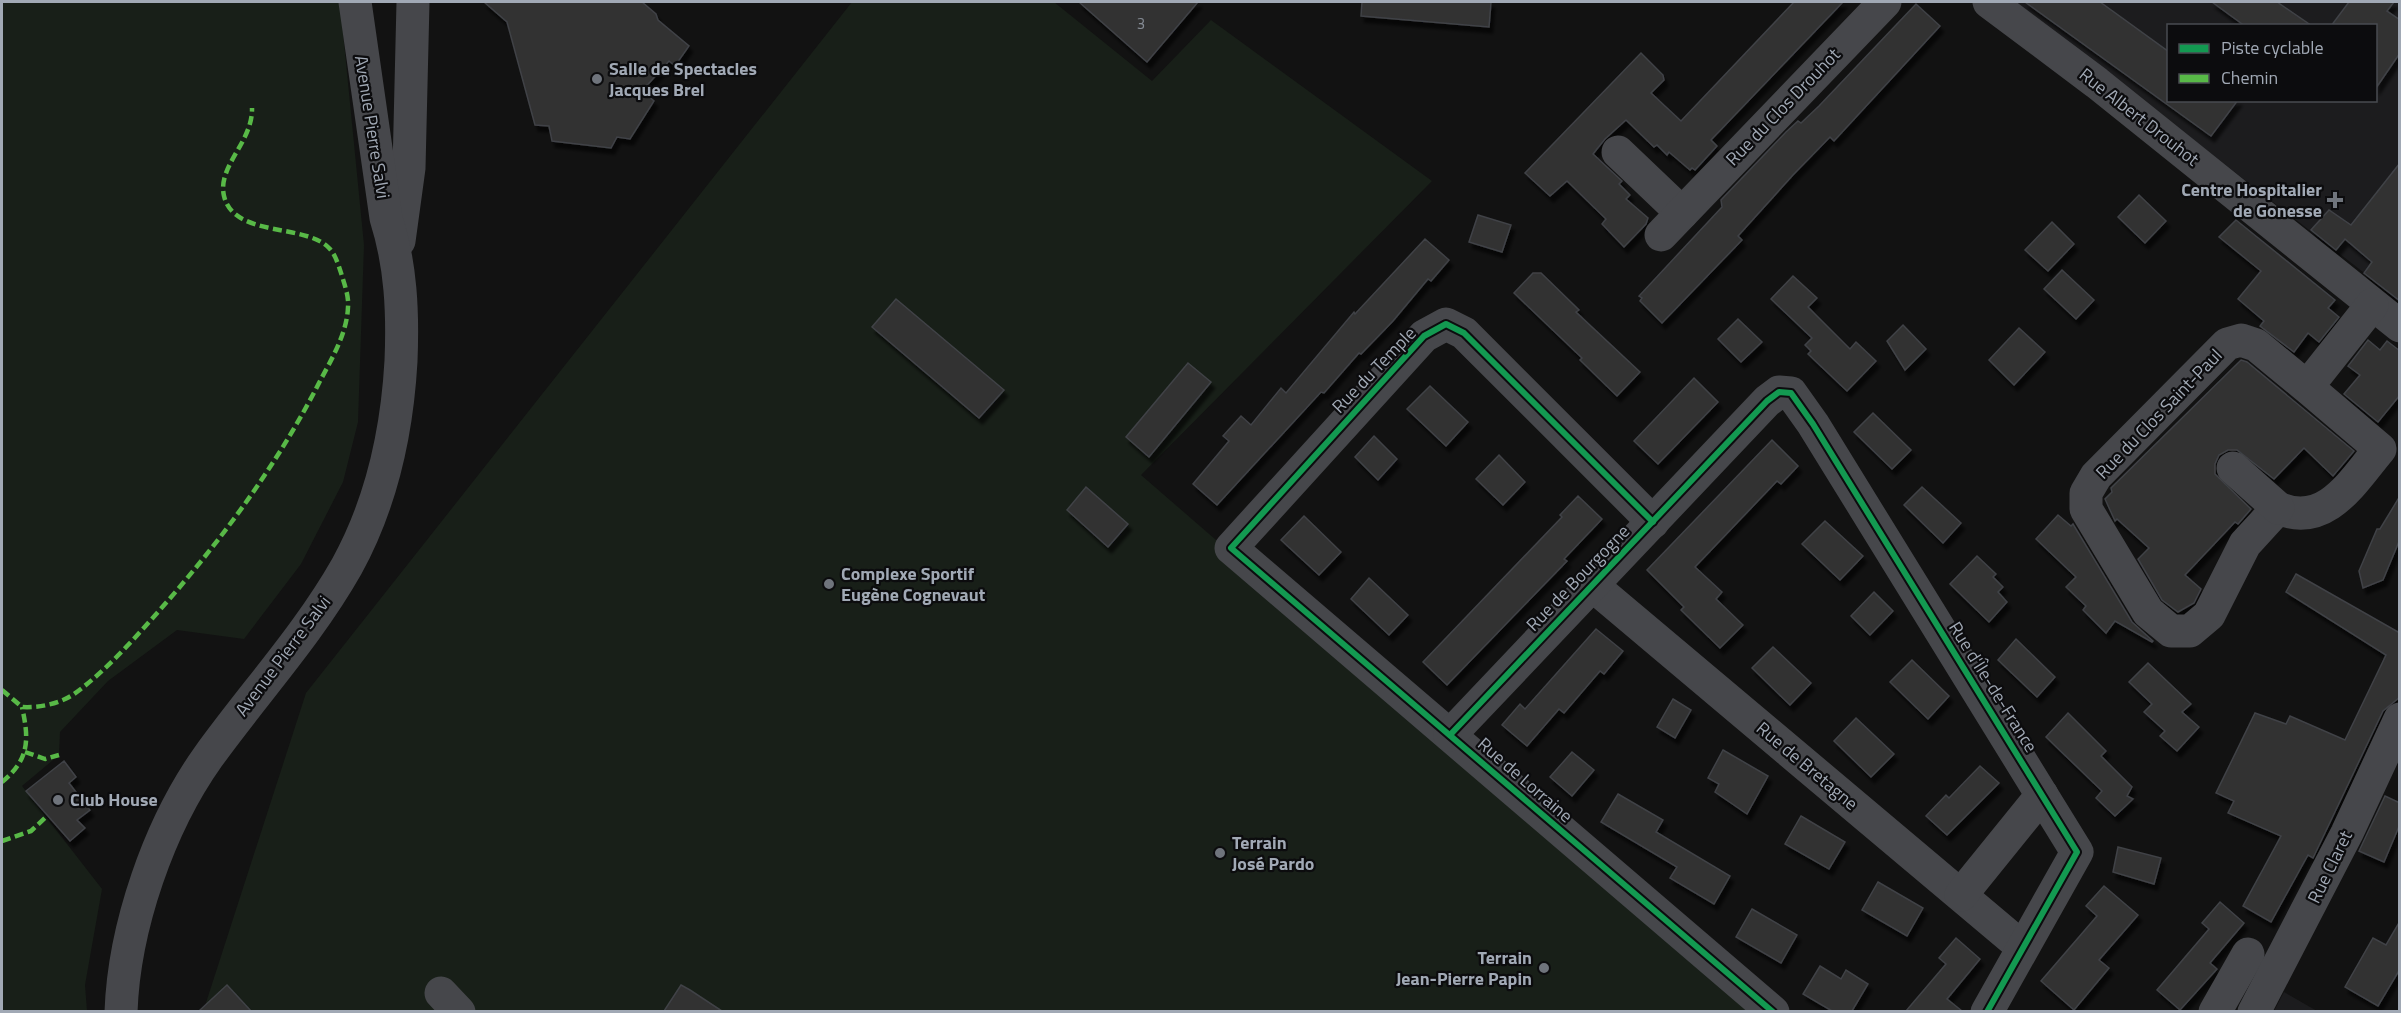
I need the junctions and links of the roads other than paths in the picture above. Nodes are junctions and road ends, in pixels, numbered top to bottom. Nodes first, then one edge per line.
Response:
1 (355, 2) edge
2 (413, 2) edge
3 (1885, 2) edge
4 (1989, 2) edge
5 (1618, 152) dead end
6 (397, 252) junction
7 (2372, 305) junction
8 (2400, 326) edge
9 (2307, 387) junction
10 (1779, 392) joint
11 (2233, 468) dead end
12 (2278, 508) junction
13 (1653, 522) junction
14 (1232, 548) joint
15 (1593, 585) junction
16 (2400, 719) edge
17 (1450, 735) junction
18 (2042, 795) junction
19 (1960, 895) junction
20 (2022, 947) junction
21 (2248, 954) dead end
22 (121, 1011) edge
23 (1773, 1011) edge
24 (1987, 1011) edge
25 (2215, 1011) edge
26 (2254, 1011) edge

1 - 6 street, Avenue Pierre Salvi
2 - 6 street, Avenue Pierre Salvi
3 - 5 street, Rue du Clos Drouhot
4 - 7 street, Rue Albert Drouhot
6 - 22 street, Avenue Pierre Salvi
7 - 8 street, Rue Albert Drouhot
7 - 9 street
9 - 12 street, Rue du Clos Saint-Paul
9 - 12 street, Rue du Clos Saint-Paul
10 - 13 street, Rue de Bourgogne
10 - 18 street, Rue d'Île-de-France
11 - 12 street
13 - 14 street, Rue du Temple
13 - 15 street, Rue de Bourgogne
14 - 17 street, Rue de Lorraine
15 - 17 street, Rue de Bourgogne
15 - 19 street, Rue de Bretagne
16 - 26 street, Rue Claret
17 - 23 street, Rue de Lorraine
18 - 19 street
18 - 20 street, Rue d'Île-de-France
19 - 20 street, Rue de Bretagne
20 - 24 street, Rue d'Île-de-France
21 - 25 street

